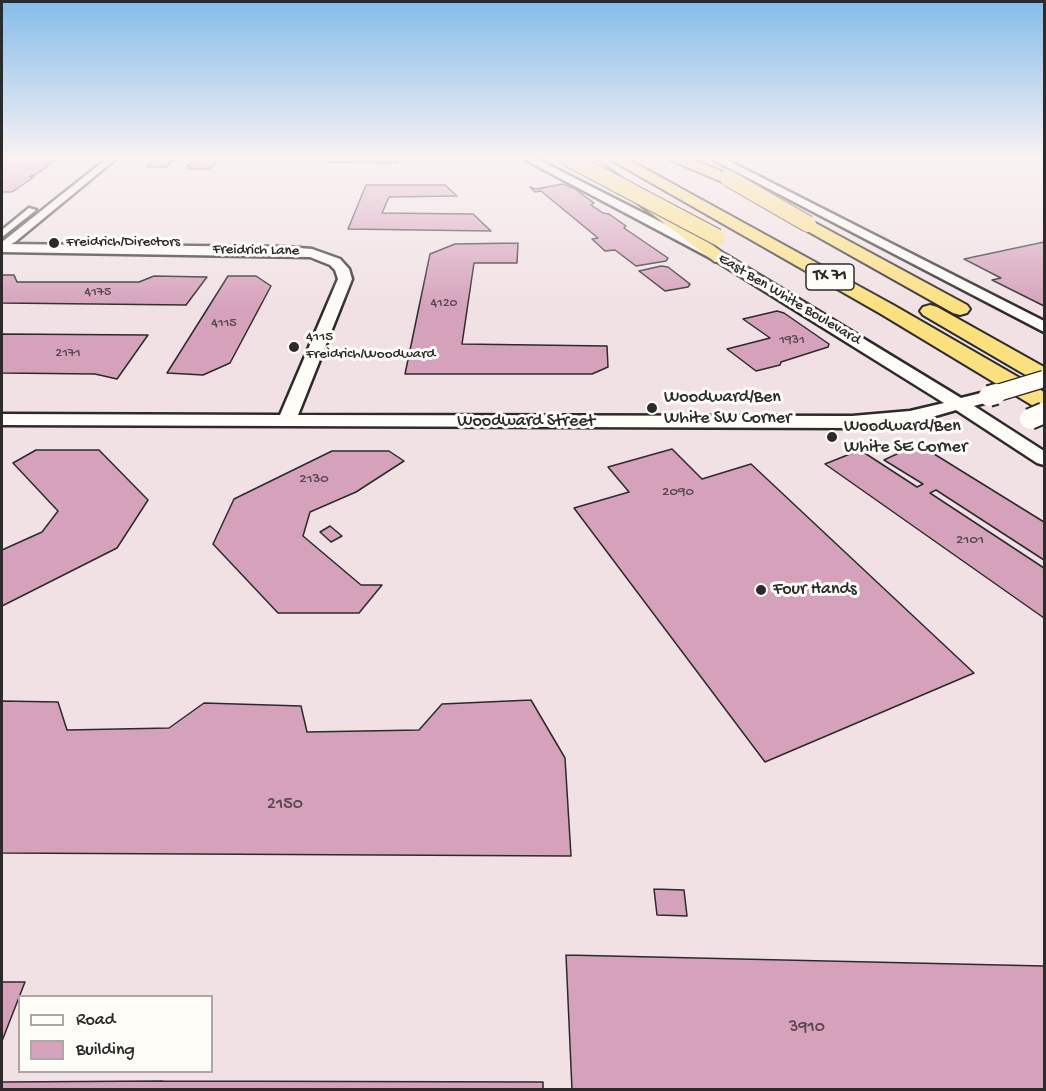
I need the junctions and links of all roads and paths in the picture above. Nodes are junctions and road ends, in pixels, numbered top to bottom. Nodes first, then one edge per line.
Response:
1 (35, 208) edge
2 (51, 208) edge
3 (624, 208) edge
4 (653, 208) edge
5 (662, 208) edge
6 (705, 208) edge
7 (780, 208) edge
8 (799, 208) edge
9 (814, 208) edge
10 (763, 219) dead end
11 (2, 234) edge
12 (884, 243) junction
13 (2, 247) edge
14 (747, 253) dead end
15 (721, 258) junction
16 (766, 264) dead end
17 (1044, 327) edge
18 (1044, 355) edge
19 (1044, 378) edge
20 (1044, 402) edge
21 (961, 405) junction
22 (1040, 416) edge
23 (2, 420) edge
24 (287, 420) junction
25 (1039, 456) edge

1 - 11 street
2 - 13 street
3 - 15 street, East Ben White Boulevard
4 - 15 highway
5 - 14 highway, bridge
6 - 20 highway, TX 71
7 - 18 highway, bridge
8 - 12 highway
9 - 12 street
10 - 19 highway, TX 71
12 - 17 street
13 - 24 street, Freidrich Lane
15 - 21 street, East Ben White Boulevard
16 - 22 highway
19 - 21 street, Woodward Street, bridge
21 - 24 street, Woodward Street
21 - 25 street, East Ben White Boulevard
22 - 25 street
23 - 24 street, Woodward Street

